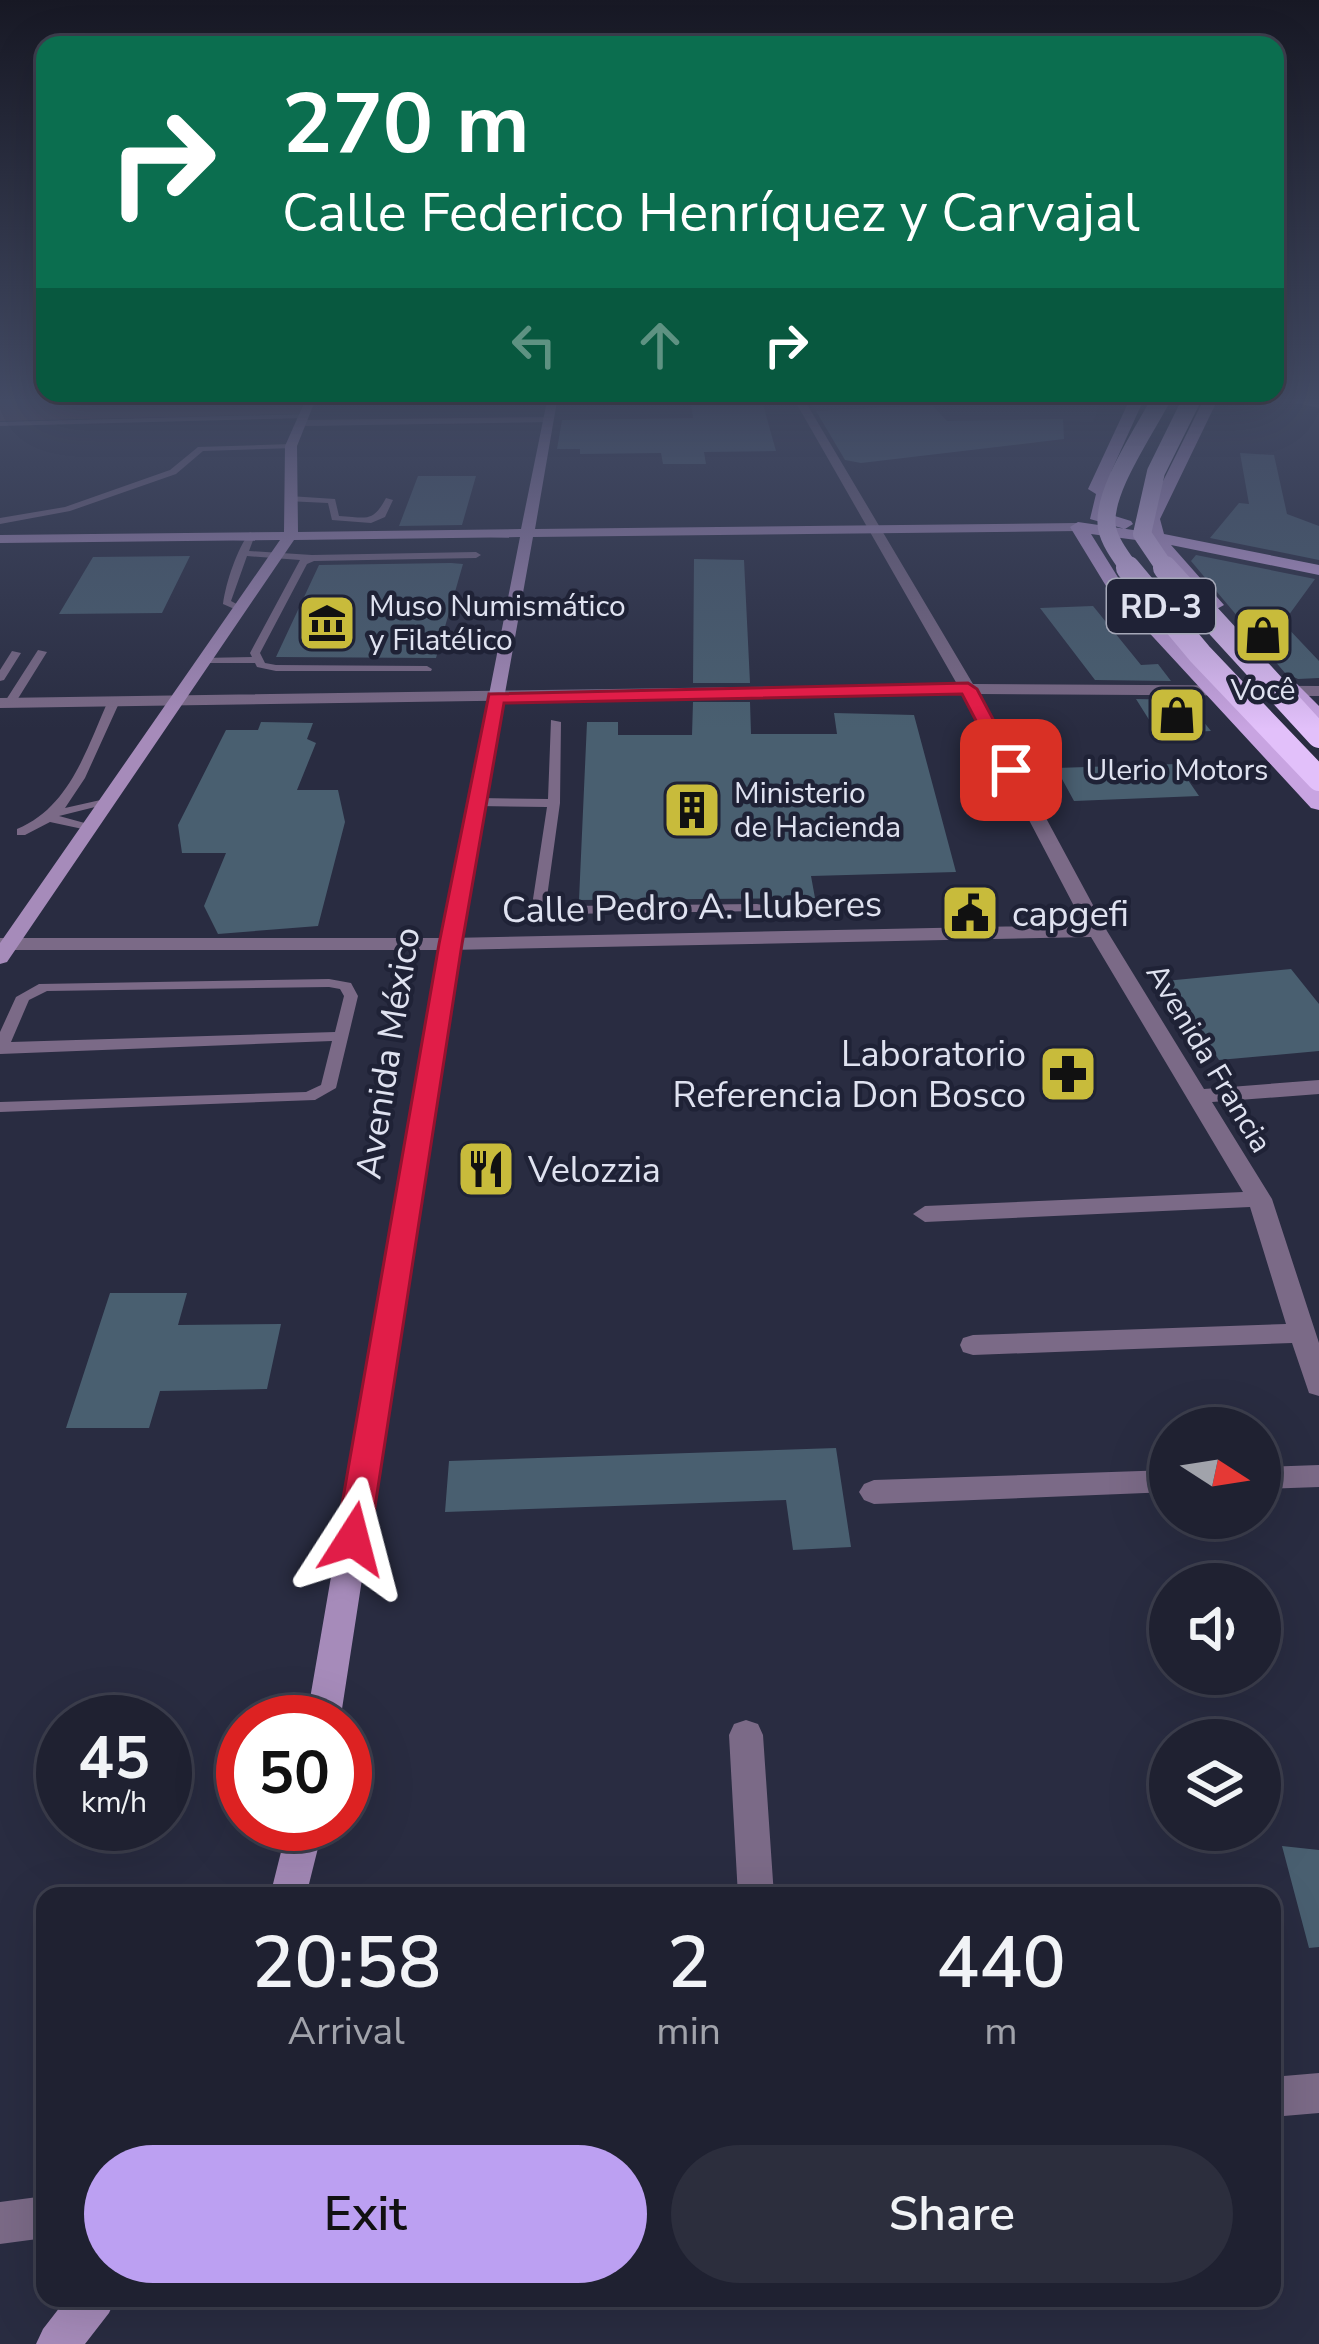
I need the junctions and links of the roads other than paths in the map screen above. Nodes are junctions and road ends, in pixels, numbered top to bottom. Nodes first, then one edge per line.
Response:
1 (59, 510) edge
2 (290, 510) edge
3 (334, 510) edge
4 (384, 510) edge
5 (532, 510) edge
6 (866, 510) edge
7 (1086, 510) edge
8 (1096, 510) edge
9 (1111, 510) edge
10 (1147, 510) edge
11 (1147, 510) edge
12 (1156, 510) edge
13 (0, 520) edge
14 (1078, 527) junction
15 (878, 530) junction
16 (291, 534) junction
17 (528, 534) junction
18 (250, 535) junction
19 (0, 539) edge
20 (1157, 541) junction
21 (243, 553) junction
22 (278, 553) junction
23 (476, 555) dead end
24 (312, 557) junction
25 (1319, 570) edge
26 (1319, 584) edge
27 (239, 608) junction
28 (16, 652) dead end
29 (42, 652) dead end
30 (255, 660) junction
31 (202, 661) junction
32 (427, 669) dead end
33 (0, 678) edge
34 (968, 689) junction
35 (1319, 691) edge
36 (1293, 692) junction
37 (1213, 693) junction
38 (496, 698) junction
39 (114, 700) junction
40 (175, 700) junction
41 (5, 703) edge
42 (1319, 717) edge
43 (555, 722) dead end
44 (1319, 736) edge
45 (1319, 779) edge
46 (478, 802) junction
47 (105, 803) junction
48 (554, 803) junction
49 (1319, 803) edge
50 (55, 816) junction
51 (88, 828) junction
52 (20, 832) dead end
53 (757, 908) dead end
54 (1097, 931) junction
55 (450, 944) junction
56 (3, 948) edge
57 (341, 1036) junction
58 (0, 1048) edge
59 (1319, 1087) edge
60 (1198, 1096) junction
61 (0, 1107) edge
62 (1259, 1199) junction
63 (925, 1214) dead end
64 (1302, 1333) junction
65 (973, 1345) dead end
66 (1319, 1386) edge
67 (1319, 1476) edge
68 (1281, 1477) edge
69 (1149, 1482) edge
70 (874, 1492) dead end
71 (327, 1695) edge
72 (746, 1735) dead end
73 (299, 1851) edge
74 (290, 1887) edge
75 (756, 1887) edge
76 (1319, 2092) edge
77 (1281, 2096) edge
78 (36, 2218) edge
79 (0, 2223) edge
80 (87, 2307) edge
81 (58, 2344) edge

1 - 13 lane
2 - 16 main road
3 - 4 lane
5 - 17 main road, Avenida México
6 - 15 street, Avenida Francia
7 - 14 main road
8 - 11 main road
9 - 45 highway, RD-3, bridge
10 - 44 highway, RD-3, bridge
12 - 20 main road, RD-3
14 - 15 main road
14 - 20 main road
14 - 37 main road, RD-3
15 - 17 main road
15 - 34 street, Avenida Francia
16 - 17 main road
16 - 18 main road
16 - 22 main road
17 - 38 main road, Avenida México
18 - 19 main road
18 - 21 lane
20 - 25 main road
20 - 26 main road
20 - 36 main road, RD-3
21 - 22 lane
21 - 27 lane
22 - 24 lane
22 - 27 main road
23 - 24 lane
24 - 30 lane
27 - 31 main road
28 - 33 lane
29 - 41 lane
30 - 31 lane
30 - 32 lane
31 - 40 main road
34 - 37 street
34 - 38 street
34 - 54 street, Avenida Francia
35 - 36 street
36 - 37 street
36 - 42 main road, RD-3
37 - 49 main road, RD-3
38 - 40 street
38 - 46 main road, Avenida México
39 - 40 street
39 - 41 street
39 - 50 lane
40 - 47 main road
43 - 48 lane
46 - 48 lane
46 - 55 main road, Avenida México
47 - 50 lane
47 - 51 main road
48 - 53 lane
50 - 51 lane
50 - 52 lane
51 - 56 main road
54 - 55 street, Calle Pedro A. Lluberes
54 - 60 street, Avenida Francia
55 - 56 street, Calle Pedro A. Lluberes
55 - 71 main road, Avenida México
57 - 58 lane
57 - 58 lane
57 - 61 lane
59 - 60 street
60 - 62 street, Avenida Francia
62 - 63 street
62 - 64 street, Avenida Francia
64 - 65 street
64 - 66 street, Avenida Francia
67 - 68 street
69 - 70 street
72 - 75 street
73 - 74 main road
76 - 77 street
78 - 79 street
80 - 81 main road

